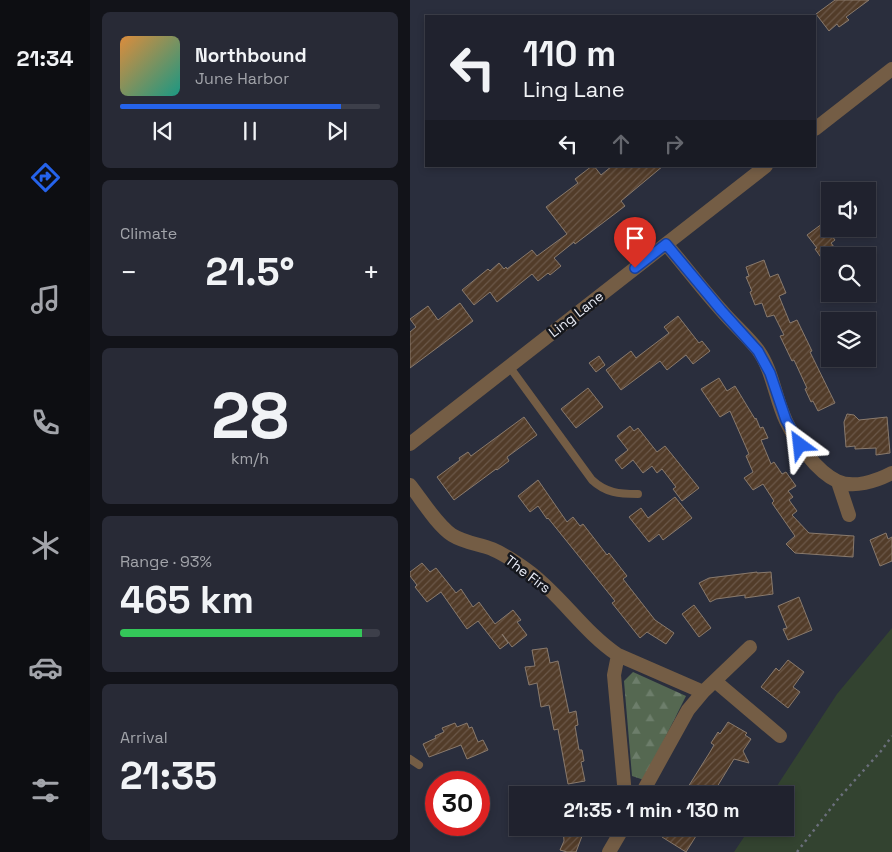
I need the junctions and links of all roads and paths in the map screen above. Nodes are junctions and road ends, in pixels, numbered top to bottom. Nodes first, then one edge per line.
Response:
1 (892, 69) edge
2 (816, 128) edge
3 (765, 167) edge
4 (666, 244) junction
5 (509, 366) junction
6 (410, 444) edge
7 (892, 473) edge
8 (838, 482) junction
9 (410, 485) edge
10 (638, 494) dead end
11 (849, 515) dead end
12 (750, 648) dead end
13 (618, 655) junction
14 (715, 681) junction
15 (703, 692) junction
16 (780, 736) dead end
17 (892, 736) edge
18 (410, 759) edge
19 (419, 765) dead end
20 (624, 786) edge
21 (646, 786) edge
22 (618, 836) edge
23 (609, 852) edge
24 (797, 852) edge

1 - 2 street
3 - 4 street, Ling Lane
4 - 5 street, Ling Lane
4 - 8 street
5 - 6 street, Ling Lane
5 - 10 lane
7 - 8 street
8 - 11 street
9 - 13 street, The Firs
12 - 14 street
13 - 15 street, The Firs
13 - 20 street
14 - 15 street
14 - 16 street
15 - 21 street
17 - 24 path
18 - 19 lane
22 - 23 street

